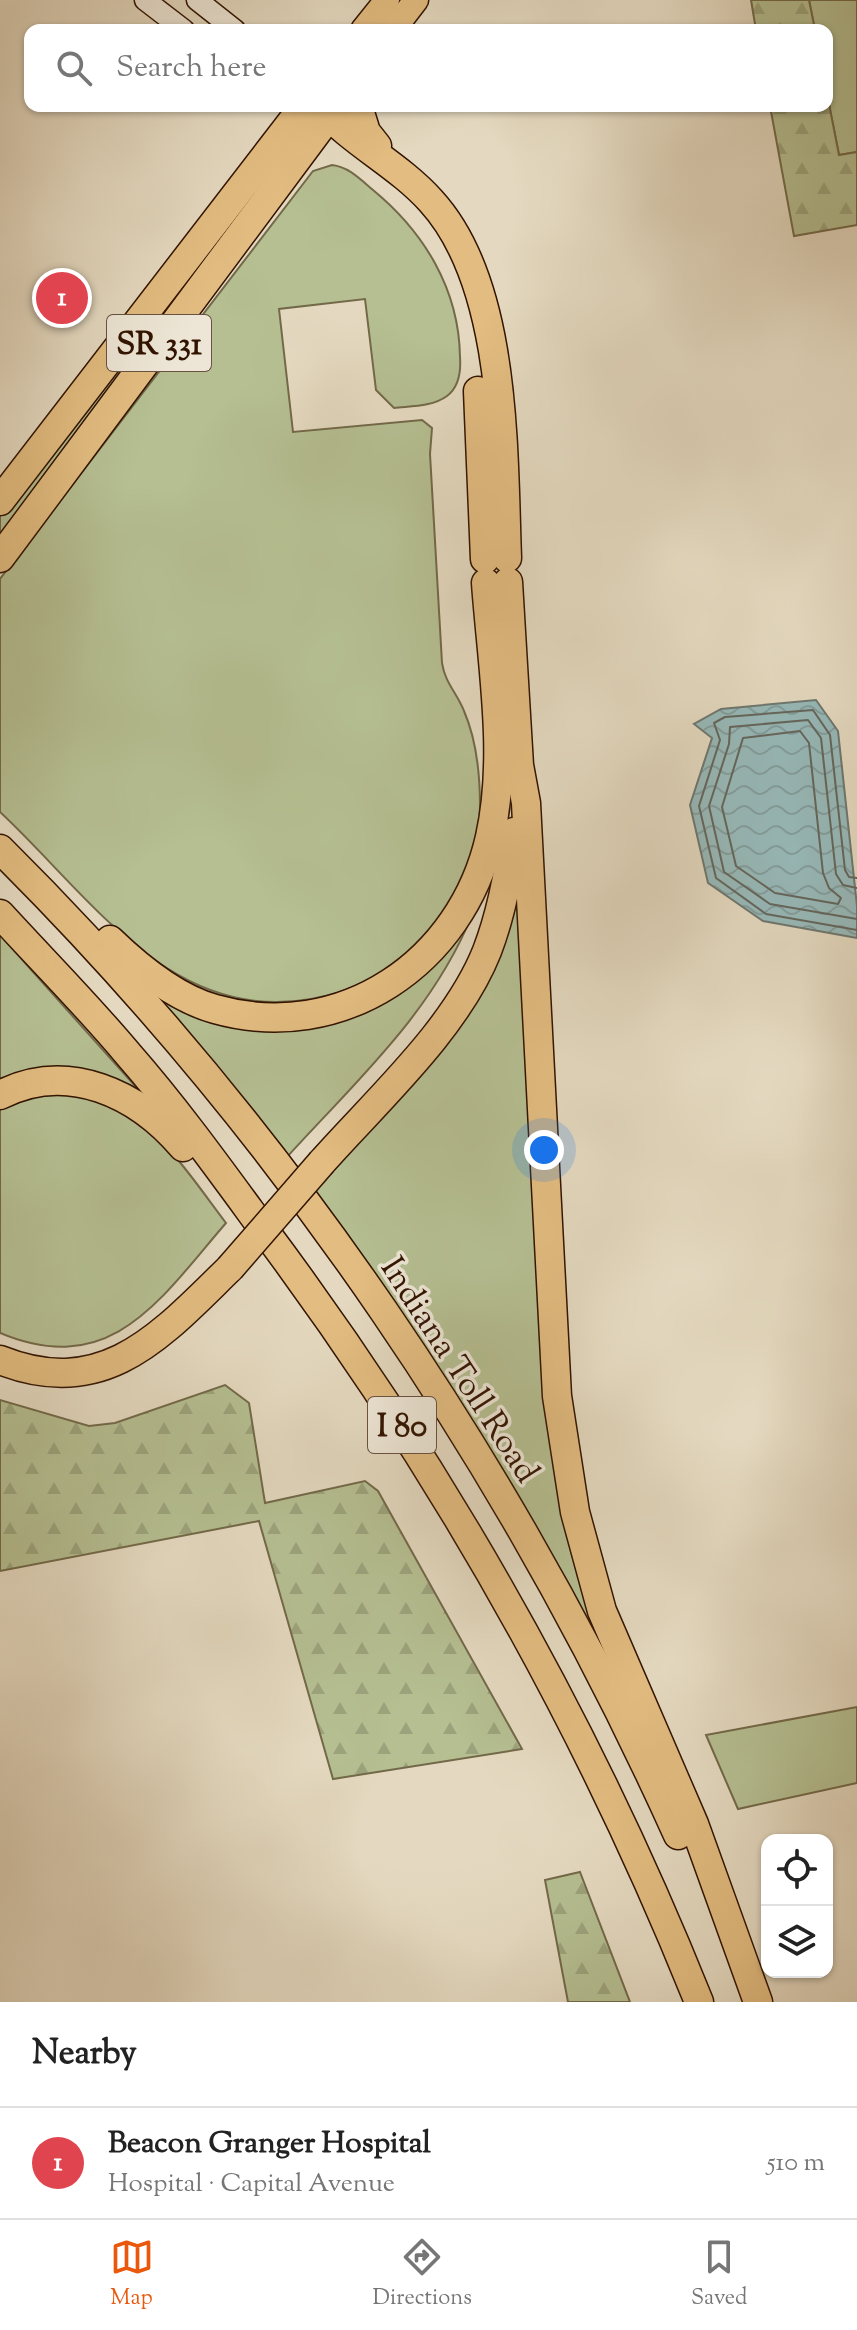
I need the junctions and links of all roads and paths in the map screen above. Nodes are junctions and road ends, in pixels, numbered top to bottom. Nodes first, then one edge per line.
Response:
1 (145, 0) edge
2 (197, 0) edge
3 (387, 0) edge
4 (416, 0) edge
5 (176, 24) edge
6 (227, 24) edge
7 (368, 24) edge
8 (398, 24) edge
9 (313, 112) edge
10 (360, 112) edge
11 (398, 171) junction
12 (0, 501) edge
13 (0, 558) edge
14 (497, 570) junction
15 (509, 774) junction
16 (0, 832) edge
17 (0, 849) edge
18 (0, 914) edge
19 (0, 1095) edge
20 (225, 1260) junction
21 (344, 1337) junction
22 (0, 1346) edge
23 (0, 1360) edge
24 (699, 2002) edge
25 (748, 2002) edge
26 (758, 2002) edge

1 - 5 street
2 - 6 street
3 - 7 main road
4 - 8 main road
9 - 11 highway
9 - 12 highway, SR 331
9 - 13 highway, SR 331
9 - 14 highway
10 - 11 highway
11 - 14 highway
14 - 15 highway
15 - 16 highway
15 - 20 highway, bridge
15 - 26 highway
17 - 25 highway, Indiana Toll Road / I 80
18 - 21 highway, I 80
19 - 21 highway
20 - 22 highway
20 - 23 highway
21 - 24 highway, I 80

